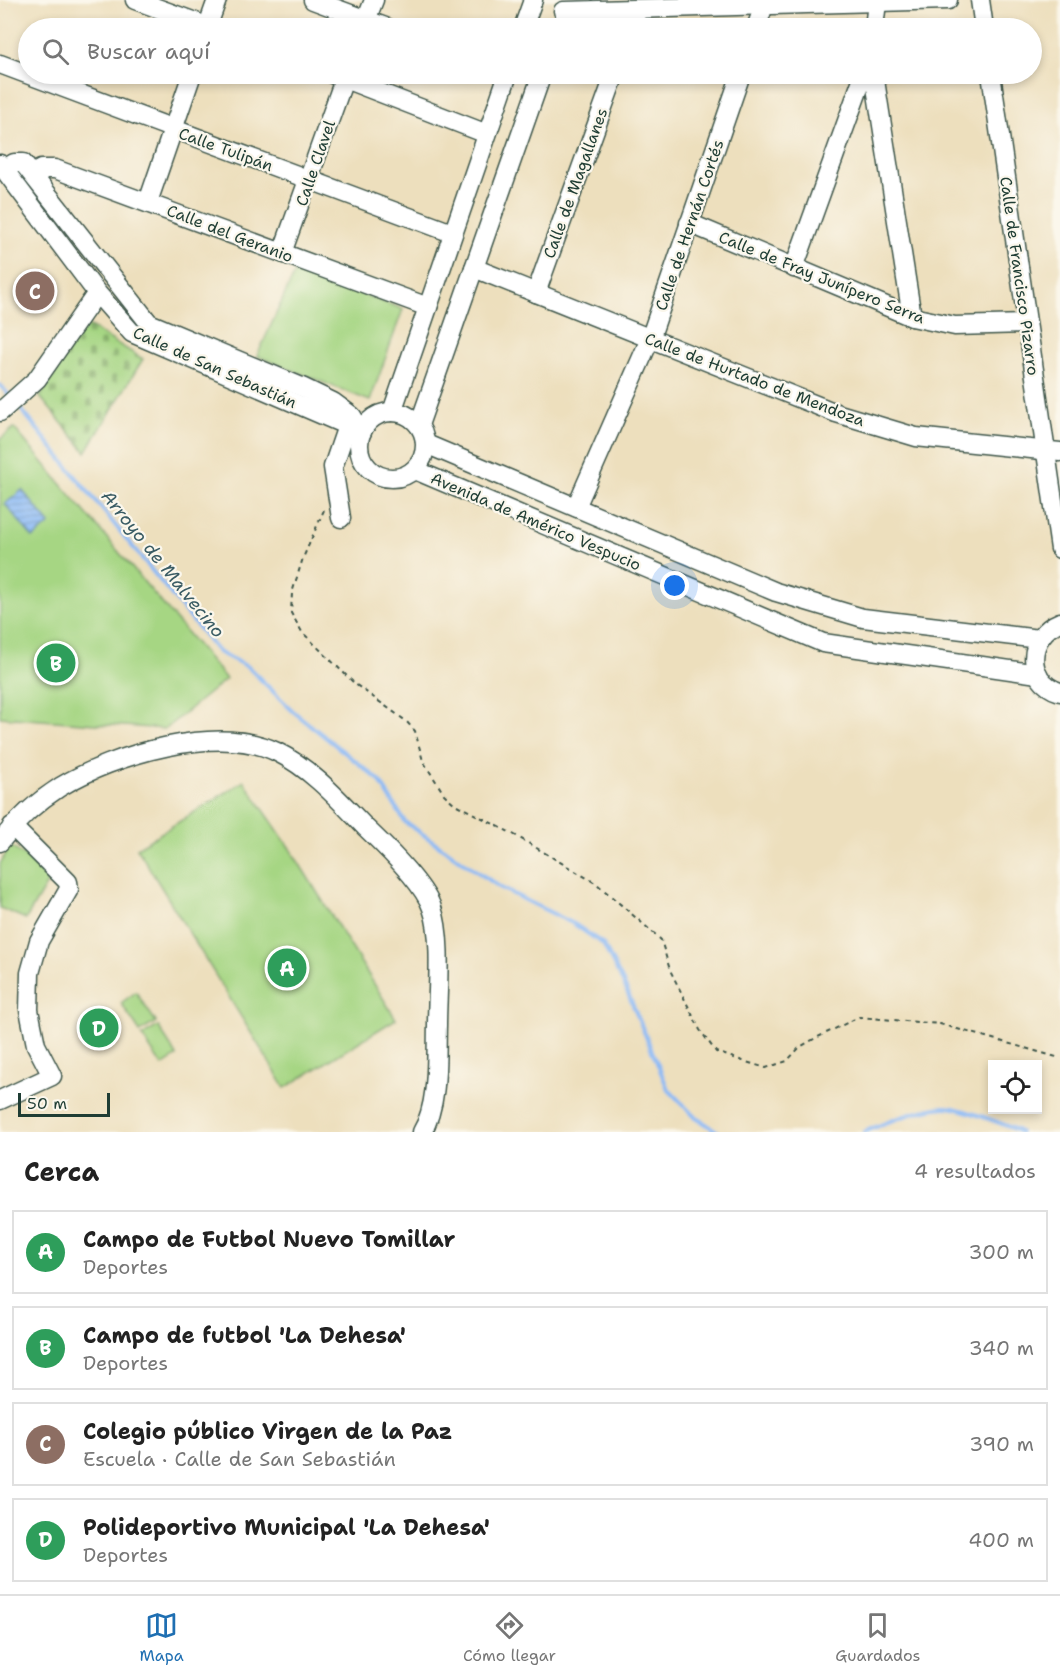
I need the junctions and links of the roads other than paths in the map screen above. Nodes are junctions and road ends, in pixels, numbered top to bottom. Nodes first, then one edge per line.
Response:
1 (135, 0) edge
2 (217, 0) edge
3 (313, 0) edge
4 (374, 0) edge
5 (533, 0) edge
6 (948, 0) edge
7 (980, 0) edge
8 (877, 2) junction
9 (765, 3) edge
10 (638, 9) junction
11 (562, 13) edge
12 (183, 18) edge
13 (212, 18) edge
14 (351, 18) edge
15 (366, 18) edge
16 (527, 18) edge
17 (635, 18) edge
18 (760, 18) edge
19 (875, 18) edge
20 (983, 18) edge
21 (0, 64) edge
22 (18, 71) edge
23 (52, 84) edge
24 (188, 84) edge
25 (338, 84) edge
26 (363, 84) edge
27 (504, 84) edge
28 (538, 84) edge
29 (611, 84) edge
30 (738, 84) edge
31 (860, 84) edge
32 (876, 84) edge
33 (992, 84) edge
34 (172, 130) junction
35 (487, 134) junction
36 (2, 165) edge
37 (32, 174) junction
38 (309, 180) junction
39 (148, 202) junction
40 (690, 223) junction
41 (452, 233) junction
42 (282, 253) junction
43 (474, 268) junction
44 (794, 268) junction
45 (97, 292) junction
46 (536, 293) junction
47 (428, 307) junction
48 (912, 317) junction
49 (1027, 324) junction
50 (650, 339) junction
51 (2, 411) edge
52 (392, 412) junction
53 (419, 425) junction
54 (355, 429) junction
55 (426, 444) junction
56 (1053, 451) edge
57 (415, 470) junction
58 (576, 507) junction
59 (341, 518) dead end
60 (1060, 549) edge
61 (1060, 622) edge
62 (1039, 639) junction
63 (1038, 674) junction
64 (1060, 692) edge
65 (12, 826) junction
66 (0, 842) edge
67 (0, 1100) edge
68 (422, 1132) edge

1 - 12 street
2 - 13 street
3 - 14 street
4 - 15 street
5 - 16 street
6 - 8 street
7 - 20 street
8 - 9 street
8 - 19 street
9 - 10 street
9 - 18 street
10 - 11 street
10 - 17 street
21 - 22 street, Calle Tulipán
23 - 34 street, Calle Tulipán
24 - 34 street
25 - 38 street, Calle Clavel
26 - 35 street
27 - 35 street
28 - 43 street
29 - 46 street, Calle de Magallanes
30 - 40 street, Calle de Hernán Cortés
31 - 44 street
32 - 48 street
33 - 49 street, Calle de Francisco Pizarro
34 - 38 street, Calle Tulipán
34 - 39 street
35 - 41 street
36 - 37 street
36 - 45 street, Calle de San Sebastián
37 - 39 street, Calle del Geranio
37 - 54 street
38 - 41 street, Calle Tulipán
38 - 42 street, Calle Clavel
39 - 42 street, Calle del Geranio
40 - 44 street, Calle de Fray Junípero Serra
40 - 50 street, Calle de Hernán Cortés
41 - 47 street
42 - 47 street, Calle del Geranio
43 - 46 street, Calle de Hurtado de Mendoza
43 - 53 street
44 - 48 street, Calle de Fray Junípero Serra
45 - 51 street
45 - 54 street, Calle de San Sebastián
46 - 50 street, Calle de Hurtado de Mendoza
47 - 52 street
48 - 49 street, Calle de Fray Junípero Serra
49 - 56 street, Calle de Francisco Pizarro
50 - 56 street, Calle de Hurtado de Mendoza
50 - 58 street, Calle de Hernán Cortés
52 - 53 street
52 - 54 street
53 - 55 street
54 - 57 street
54 - 59 street
55 - 57 street
55 - 58 street, Avenida de Américo Vespucio
56 - 60 street, Calle de Francisco Pizarro
57 - 63 street, Avenida de Américo Vespucio
58 - 62 street, Avenida de Américo Vespucio
61 - 62 street
62 - 63 street
63 - 64 street
65 - 66 street
65 - 67 street
65 - 68 street

